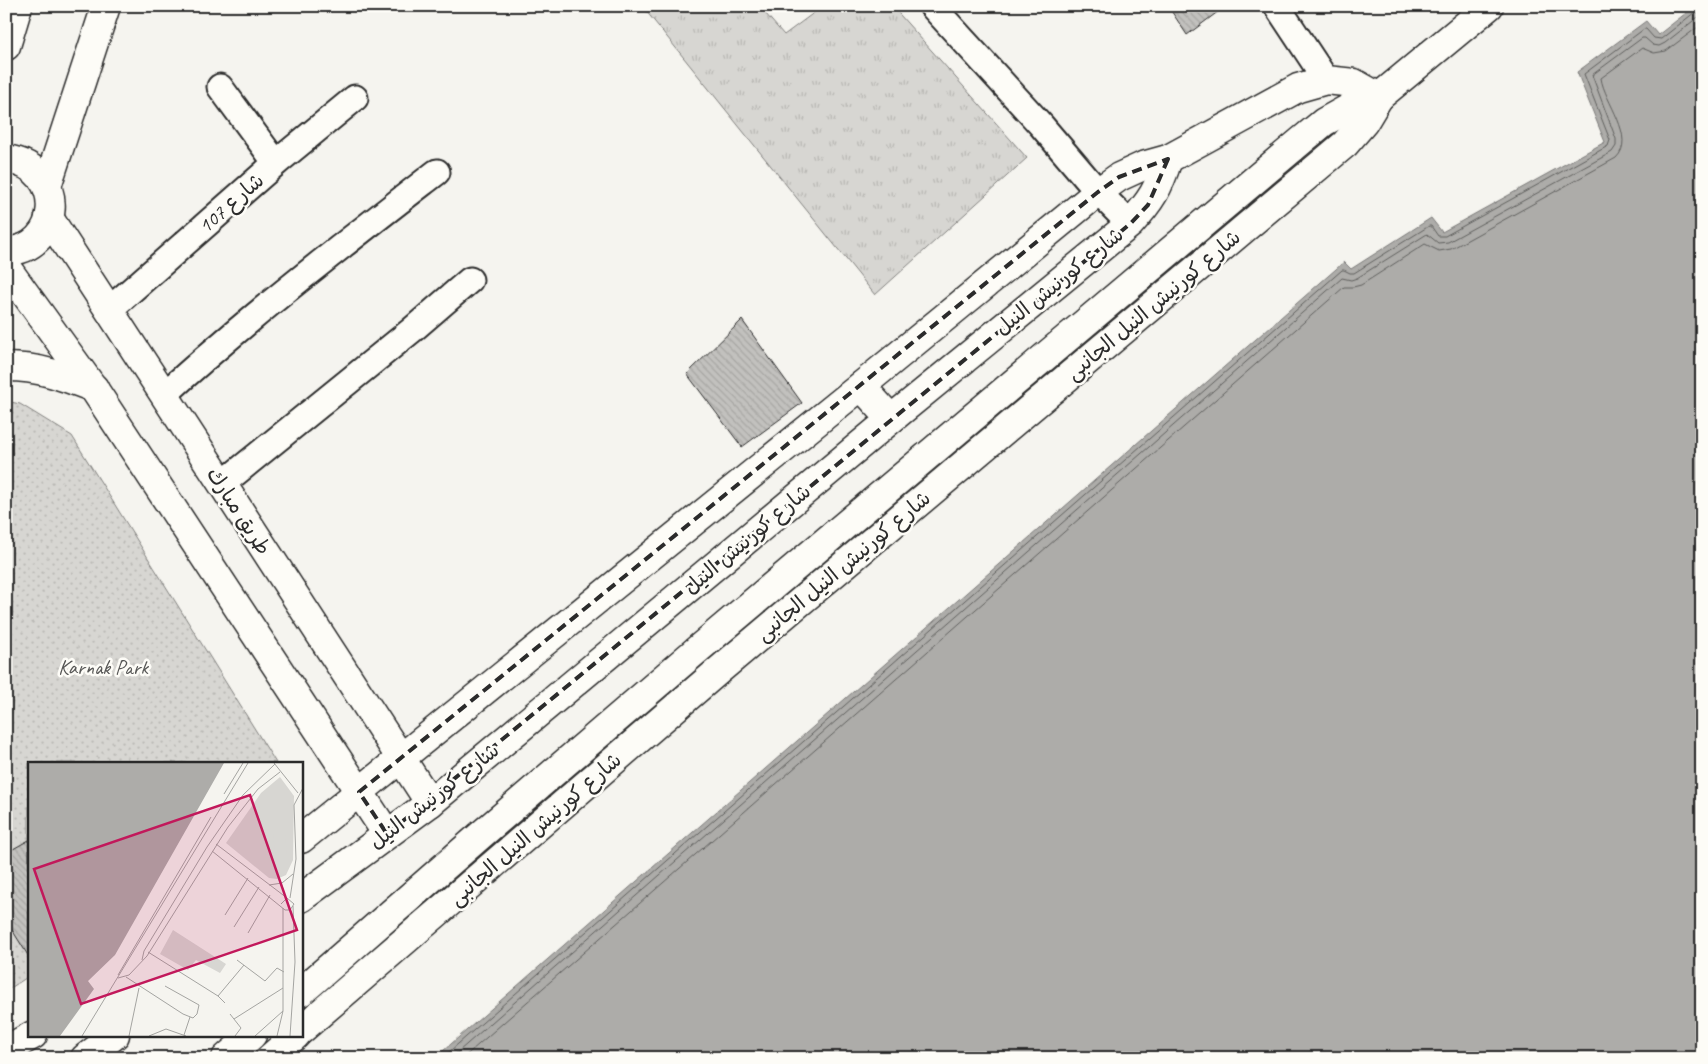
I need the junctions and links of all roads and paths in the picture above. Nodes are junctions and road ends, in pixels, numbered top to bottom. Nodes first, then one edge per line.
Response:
1 (18, 6) edge
2 (106, 6) edge
3 (932, 6) edge
4 (1278, 6) edge
5 (1489, 6) edge
6 (6, 46) edge
7 (1326, 80) junction
8 (220, 87) dead end
9 (1379, 97) junction
10 (355, 98) dead end
11 (6, 159) edge
12 (1168, 159) junction
13 (276, 163) junction
14 (436, 172) dead end
15 (47, 186) junction
16 (1098, 192) junction
17 (50, 218) junction
18 (1130, 224) junction
19 (6, 251) edge
20 (6, 267) edge
21 (470, 280) dead end
22 (109, 310) junction
23 (6, 367) edge
24 (861, 386) junction
25 (94, 389) junction
26 (164, 396) junction
27 (892, 419) junction
28 (222, 484) junction
29 (401, 758) junction
30 (359, 792) junction
31 (430, 802) junction
32 (387, 834) junction
33 (302, 839) edge
34 (302, 897) edge
35 (302, 991) edge
36 (302, 1029) edge
37 (31, 1036) edge
38 (114, 1036) edge
39 (251, 1036) edge
40 (295, 1036) edge
41 (6, 1050) edge
42 (85, 1058) edge
43 (226, 1058) edge
44 (270, 1058) edge

1 - 6 street
2 - 15 street
3 - 16 street
4 - 7 street
5 - 9 street, شارع كورنيش النيل الجانبى
7 - 9 street, شارع كورنيش النيل
7 - 12 street, شارع كورنيش النيل
8 - 13 street
9 - 35 street, شارع كورنيش النيل الجانبى
9 - 36 street, شارع كورنيش النيل الجانبى
10 - 13 street, شارع 107
11 - 15 street
12 - 16 street, شارع كورنيش النيل
12 - 18 street, شارع كورنيش النيل
13 - 22 street, شارع 107
14 - 26 street
15 - 17 street
16 - 18 street
16 - 24 street, شارع كورنيش النيل
17 - 19 street
17 - 22 street, طريق مبارك
18 - 27 street, شارع كورنيش النيل
20 - 25 street
21 - 28 street
22 - 26 street, طريق مبارك
23 - 25 street
24 - 27 street
24 - 29 street, شارع كورنيش النيل
25 - 30 street
26 - 28 street, طريق مبارك
27 - 31 street, شارع كورنيش النيل
28 - 29 street, طريق مبارك
29 - 30 street, شارع كورنيش النيل
29 - 31 street, طريق مبارك
30 - 32 street
30 - 33 street, شارع كورنيش النيل
31 - 32 street, شارع كورنيش النيل
32 - 34 street, شارع كورنيش النيل
37 - 41 street
38 - 42 street
39 - 43 street
40 - 44 street

